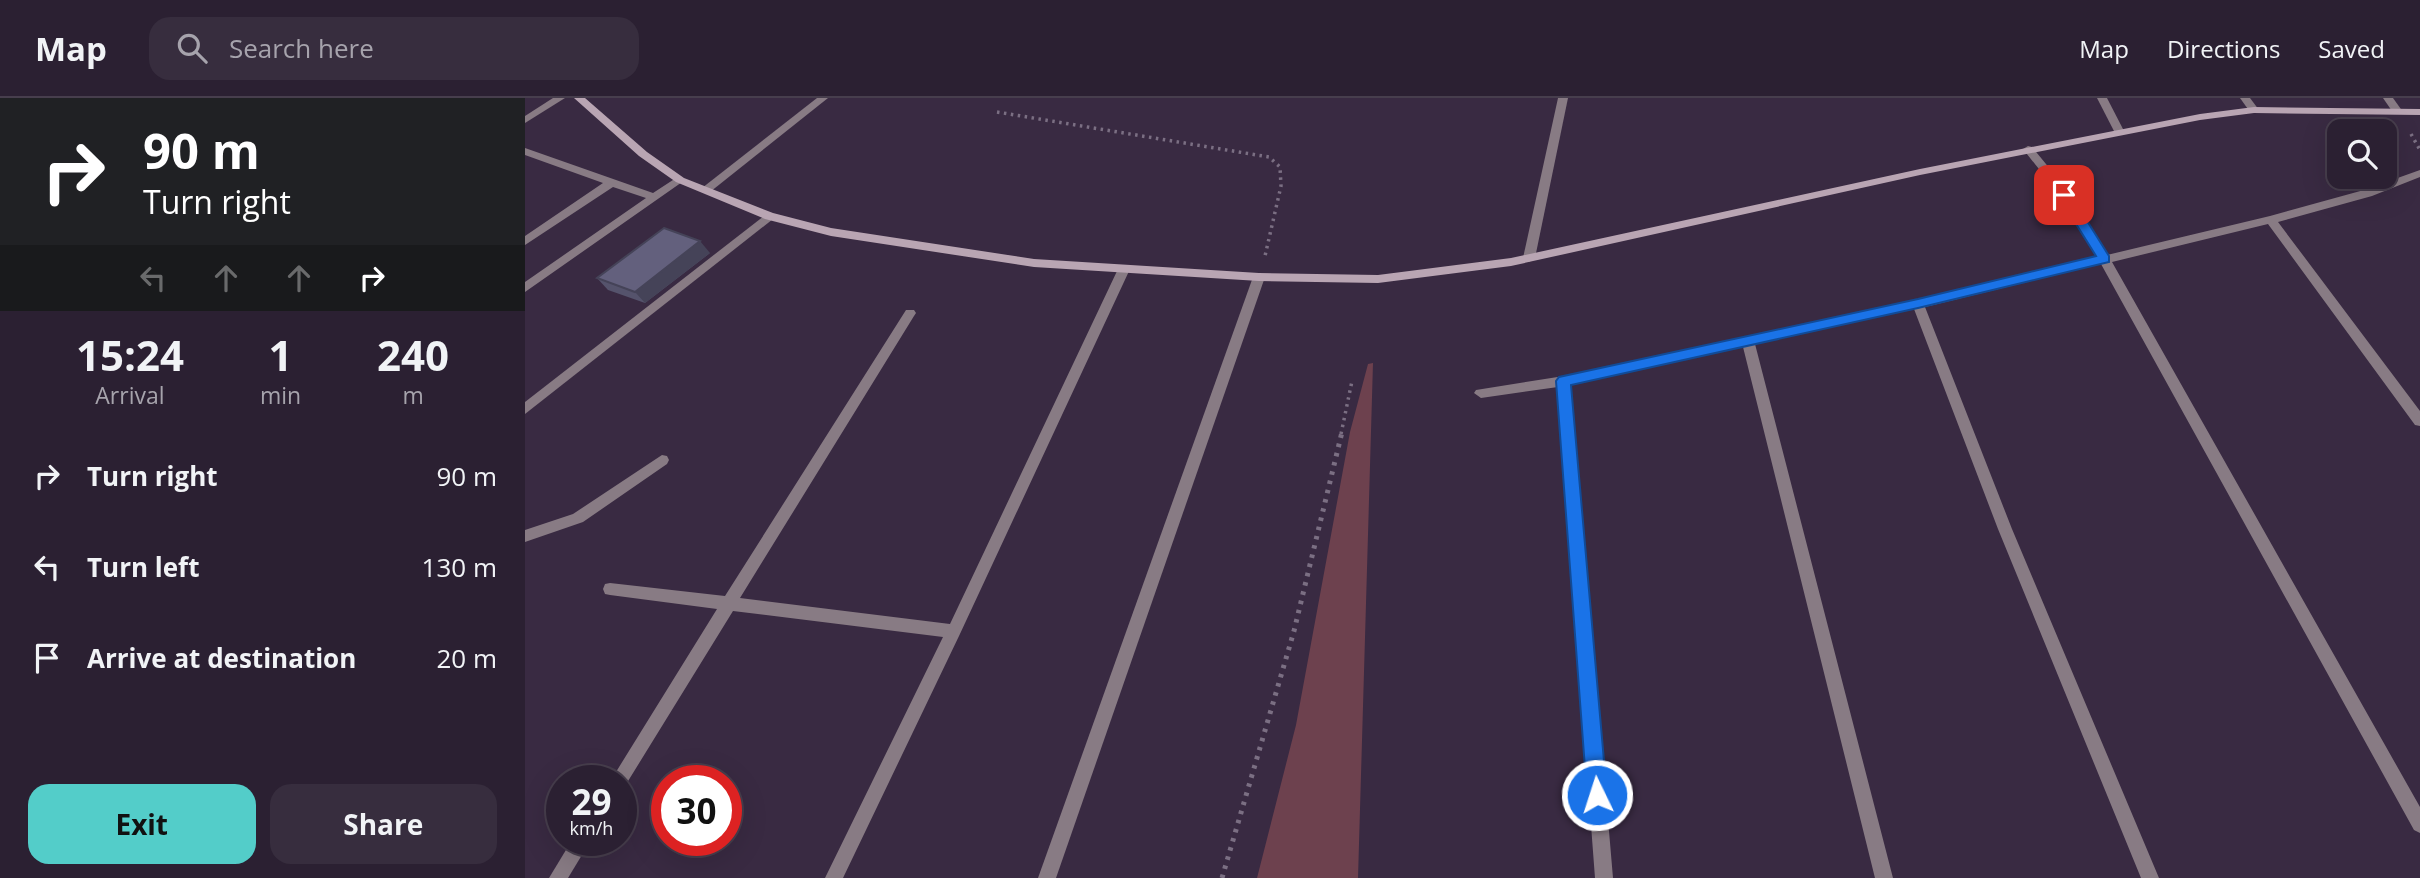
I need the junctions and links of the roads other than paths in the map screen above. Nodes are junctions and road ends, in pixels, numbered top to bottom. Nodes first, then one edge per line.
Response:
1 (560, 98) edge
2 (579, 98) edge
3 (823, 98) edge
4 (1563, 98) edge
5 (2102, 98) edge
6 (2245, 98) edge
7 (2388, 98) edge
8 (2254, 110) junction
9 (2398, 112) junction
10 (2420, 112) edge
11 (525, 120) edge
12 (2119, 131) junction
13 (2028, 149) junction
14 (525, 151) edge
15 (2420, 173) edge
16 (680, 180) junction
17 (611, 183) junction
18 (706, 190) junction
19 (653, 197) junction
20 (769, 216) junction
21 (2271, 220) junction
22 (525, 241) edge
23 (1529, 258) junction
24 (2104, 259) junction
25 (1124, 269) junction
26 (1259, 277) junction
27 (525, 288) edge
28 (1918, 304) junction
29 (910, 313) dead end
30 (1748, 340) junction
31 (1564, 381) junction
32 (1481, 393) dead end
33 (525, 409) edge
34 (2420, 421) edge
35 (662, 460) dead end
36 (546, 529) junction
37 (525, 536) edge
38 (525, 548) edge
39 (610, 589) dead end
40 (731, 604) junction
41 (954, 631) junction
42 (629, 765) edge
43 (2420, 824) edge
44 (572, 856) edge
45 (558, 878) edge
46 (834, 878) edge
47 (1047, 878) edge
48 (1604, 878) edge
49 (1884, 878) edge
50 (2150, 878) edge

1 - 11 street
2 - 16 main road
3 - 18 street
4 - 23 street
5 - 12 street
6 - 8 street
7 - 9 street
8 - 9 main road
8 - 12 main road
9 - 10 main road
12 - 13 main road
13 - 23 main road
13 - 24 street
14 - 17 street
15 - 21 street
16 - 18 main road
16 - 19 street
17 - 19 street
17 - 22 street
18 - 20 main road
19 - 27 street
20 - 25 main road
20 - 33 street
21 - 24 street
21 - 34 street
23 - 26 main road
24 - 28 street
24 - 43 street
25 - 26 main road
25 - 41 street
26 - 47 street
28 - 30 street
28 - 50 street
29 - 40 street
30 - 31 street
30 - 49 street
31 - 32 street
31 - 48 street
35 - 36 street
36 - 37 street
36 - 38 street
39 - 40 street
40 - 41 street
40 - 42 street
41 - 46 street
44 - 45 street

